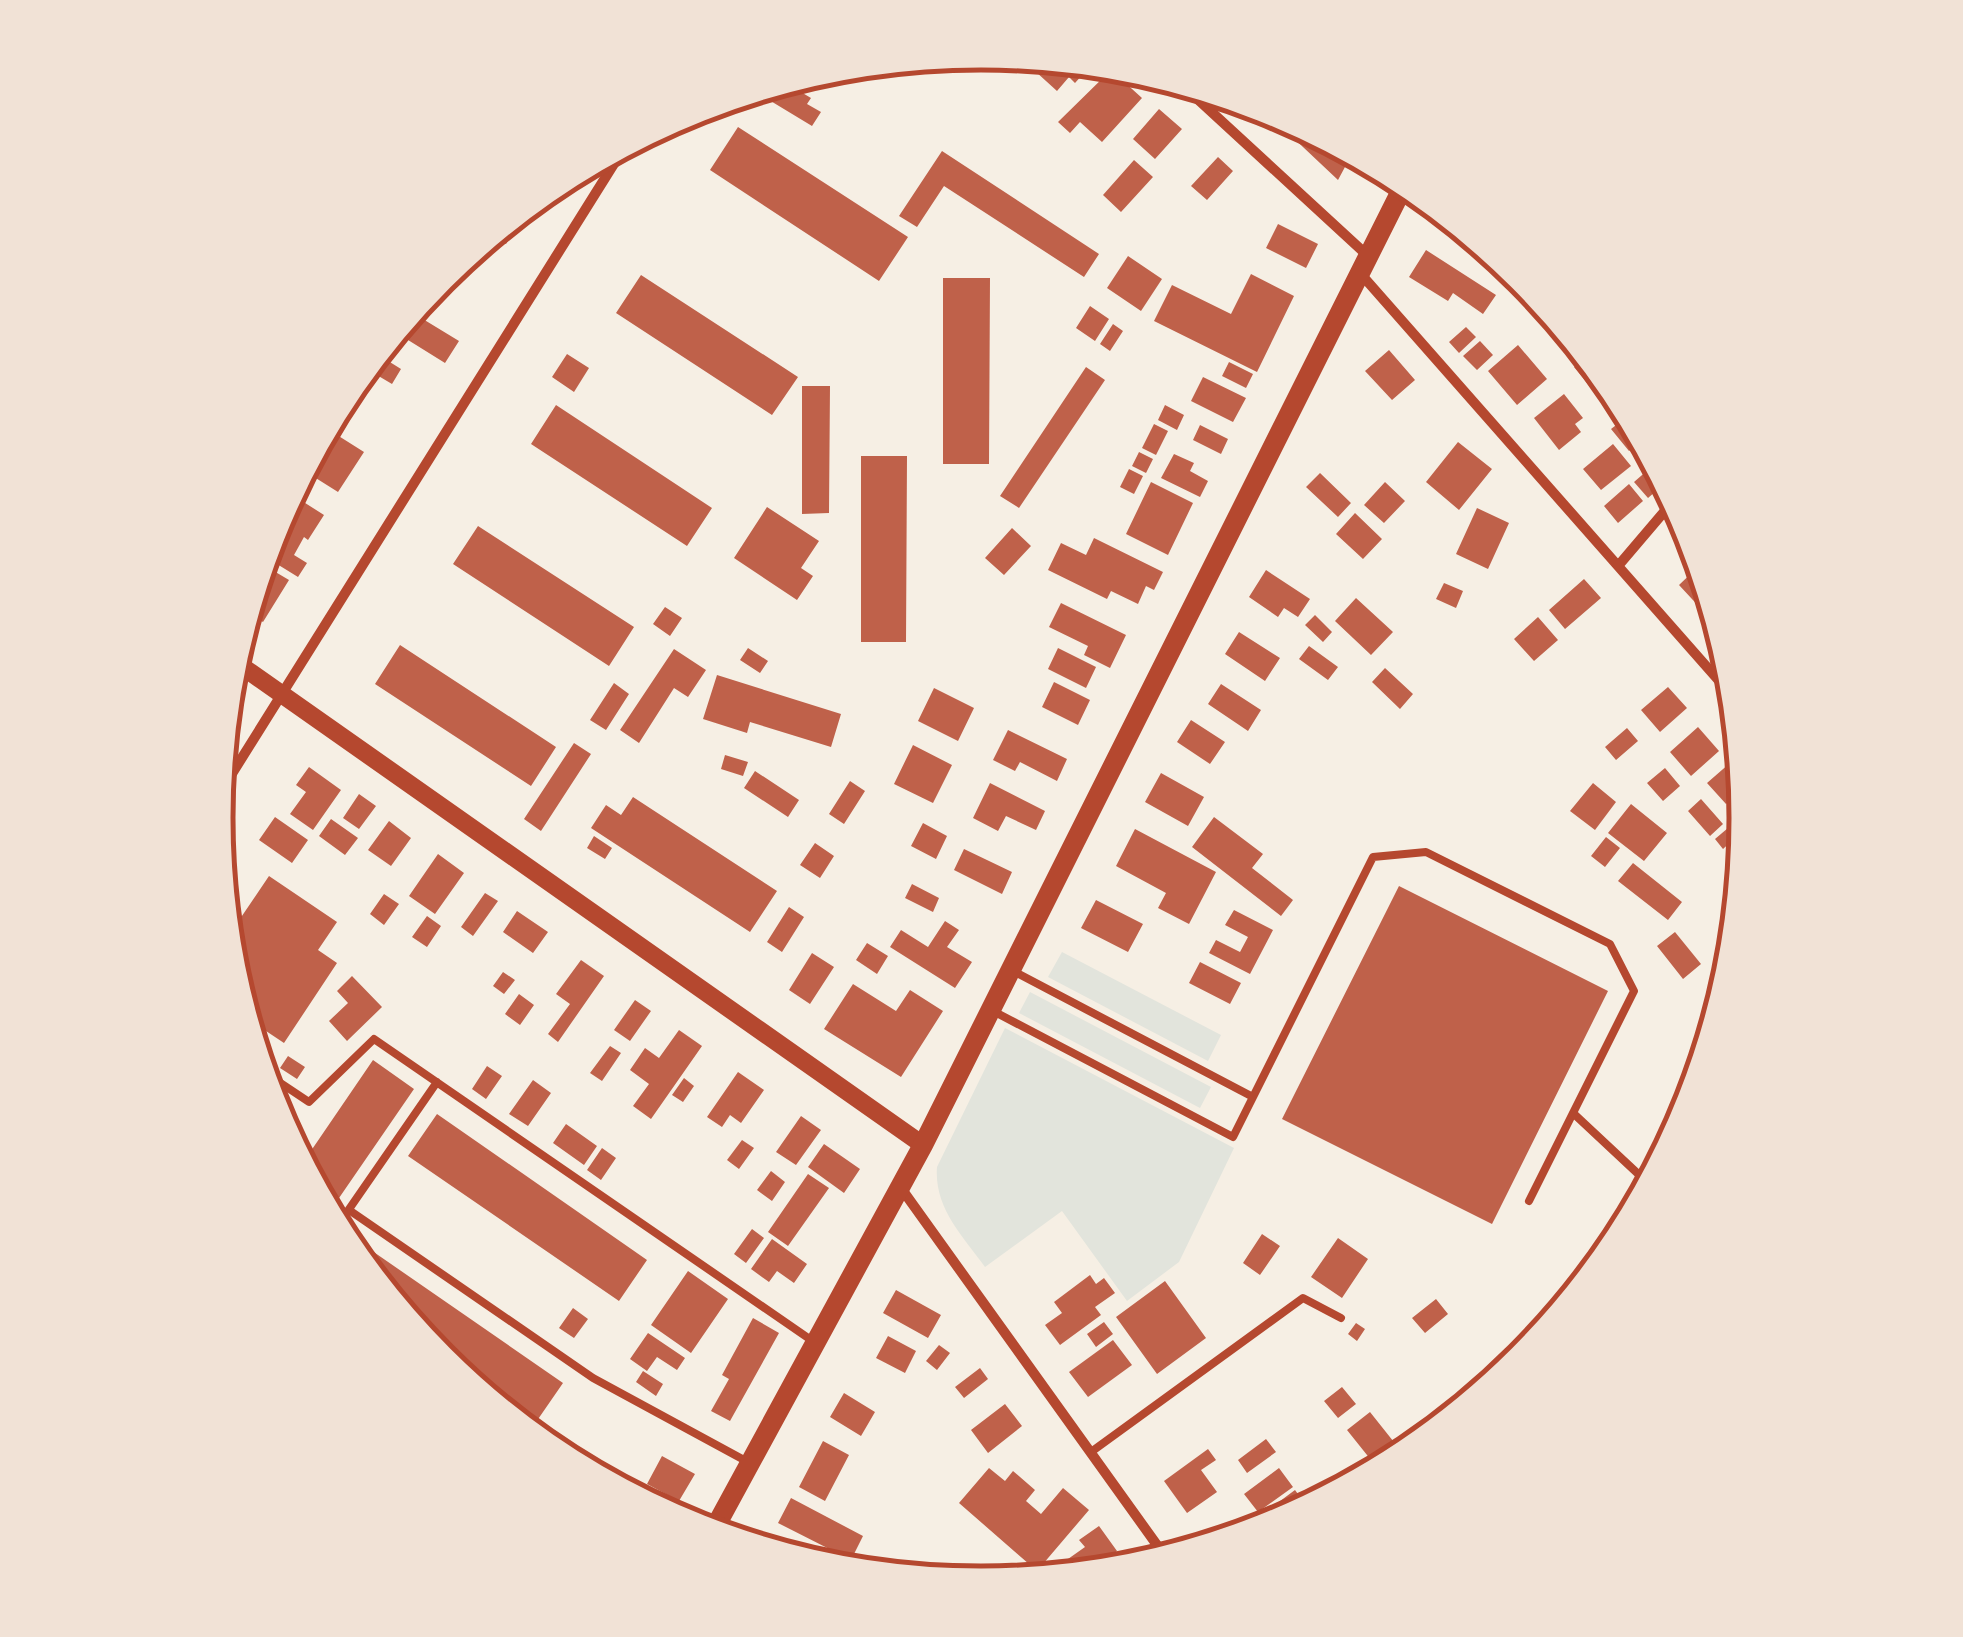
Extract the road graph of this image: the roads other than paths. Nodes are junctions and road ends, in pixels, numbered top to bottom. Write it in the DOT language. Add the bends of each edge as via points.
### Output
graph roads {
  1 [pos="1201,104"];
  2 [pos="613,167"];
  3 [pos="1398,197"];
  4 [pos="1364,265"];
  5 [pos="1664,512"];
  6 [pos="1618,566"];
  7 [pos="248,670"];
  8 [pos="1717,678"];
  9 [pos="284,694"];
  10 [pos="235,770"];
  11 [pos="1011,970"];
  12 [pos="990,1010"];
  13 [pos="437,1082"];
  14 [pos="282,1084"];
  15 [pos="1253,1097"];
  16 [pos="1573,1113"];
  17 [pos="923,1146"];
  18 [pos="1640,1175"];
  19 [pos="900,1187"];
  20 [pos="1529,1201"];
  21 [pos="349,1210"];
  22 [pos="346,1214"];
  23 [pos="1340,1318"];
  24 [pos="814,1342"];
  25 [pos="1091,1452"];
  26 [pos="749,1463"];
  27 [pos="719,1519"];
  28 [pos="1157,1545"];
  1 -- 4 [label="street"];
  2 -- 9 [label="street"];
  3 -- 4 [label="main road"];
  4 -- 6 [label="street"];
  4 -- 11 [label="main road"];
  5 -- 6 [label="street"];
  6 -- 8 [label="street"];
  7 -- 9 [label="street"];
  9 -- 10 [label="street"];
  9 -- 17 [label="street"];
  11 -- 12 [label="main road"];
  11 -- 15 [label="lane"];
  12 -- 15 [label="lane" via="1232,1137"];
  12 -- 17 [label="main road"];
  13 -- 14 [label="lane" via="374,1038 309,1102"];
  13 -- 21 [label="lane"];
  13 -- 24 [label="lane"];
  15 -- 16 [label="lane" via="1373,857 1426,852 1610,944 1634,991"];
  16 -- 18 [label="lane"];
  16 -- 20 [label="lane"];
  17 -- 19 [label="main road"];
  19 -- 24 [label="main road"];
  19 -- 25 [label="street"];
  21 -- 22 [label="lane"];
  21 -- 26 [label="lane" via="593,1378"];
  23 -- 25 [label="lane" via="1303,1298"];
  24 -- 26 [label="main road"];
  25 -- 28 [label="street"];
  26 -- 27 [label="main road"];
}
